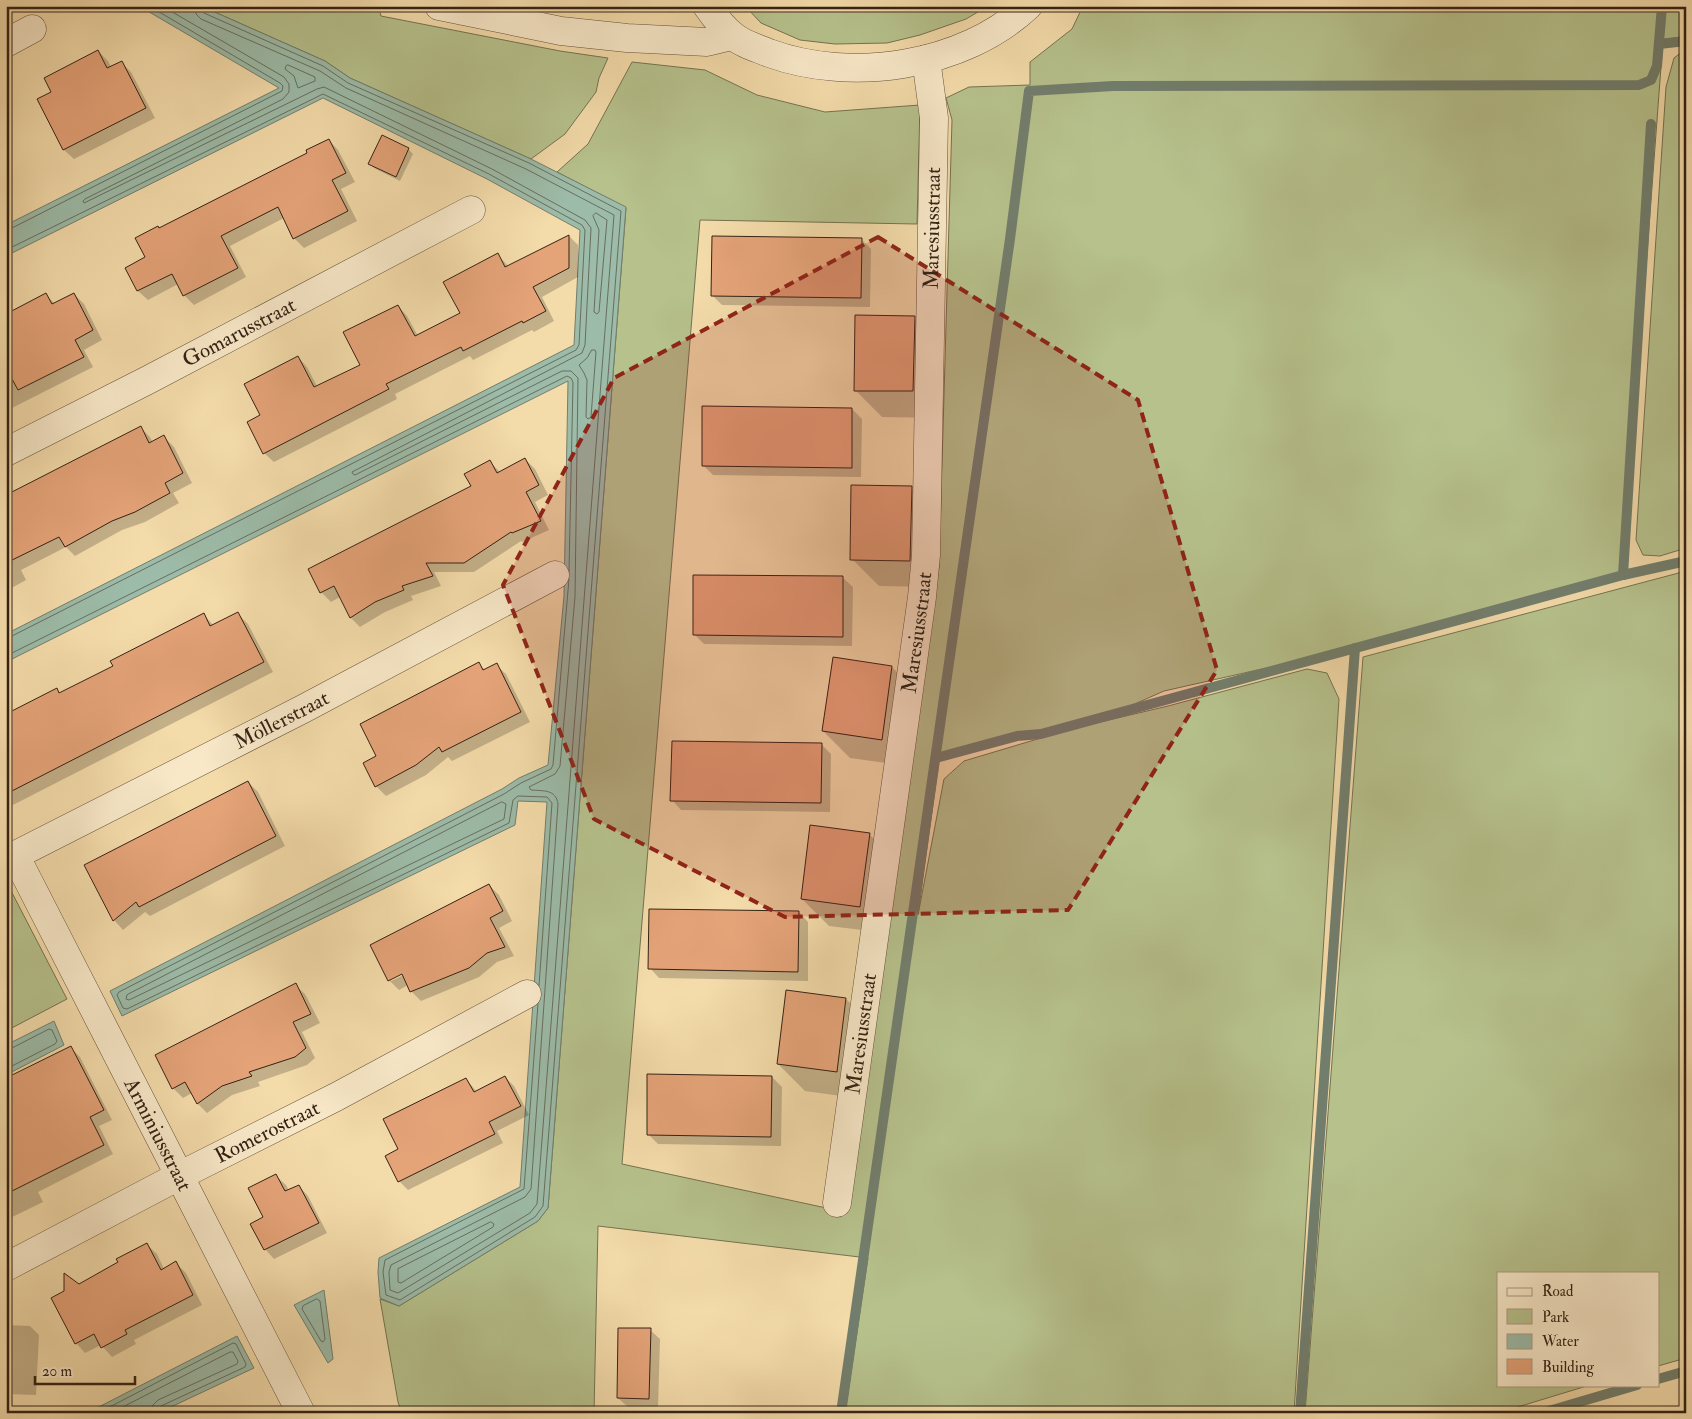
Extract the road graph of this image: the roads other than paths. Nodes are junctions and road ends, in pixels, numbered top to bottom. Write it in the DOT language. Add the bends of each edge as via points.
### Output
graph roads {
  1 [pos="439,6"];
  2 [pos="707,6"];
  3 [pos="1028,6"];
  4 [pos="32,29"];
  5 [pos="732,36"];
  6 [pos="6,43"];
  7 [pos="926,59"];
  8 [pos="471,210"];
  9 [pos="6,452"];
  10 [pos="555,575"];
  11 [pos="11,858"];
  12 [pos="527,994"];
  13 [pos="180,1176"];
  14 [pos="837,1203"];
  15 [pos="6,1267"];
  16 [pos="301,1413"];
  1 -- 5 [label="street" via="561,32 707,42"];
  2 -- 5 [label="street"];
  3 -- 7 [label="street" via="991,33"];
  4 -- 6 [label="street"];
  5 -- 7 [label="street" via="779,56 831,67 887,66"];
  7 -- 14 [label="street, Maresiusstraat" via="934,118 926,555"];
  8 -- 9 [label="street, Gomarusstraat"];
  10 -- 11 [label="street, Möllerstraat" via="303,709"];
  11 -- 13 [label="street, Arminiusstraat"];
  12 -- 13 [label="street, Romerostraat"];
  13 -- 15 [label="street, Romerostraat"];
  13 -- 16 [label="street, Arminiusstraat"];
}
